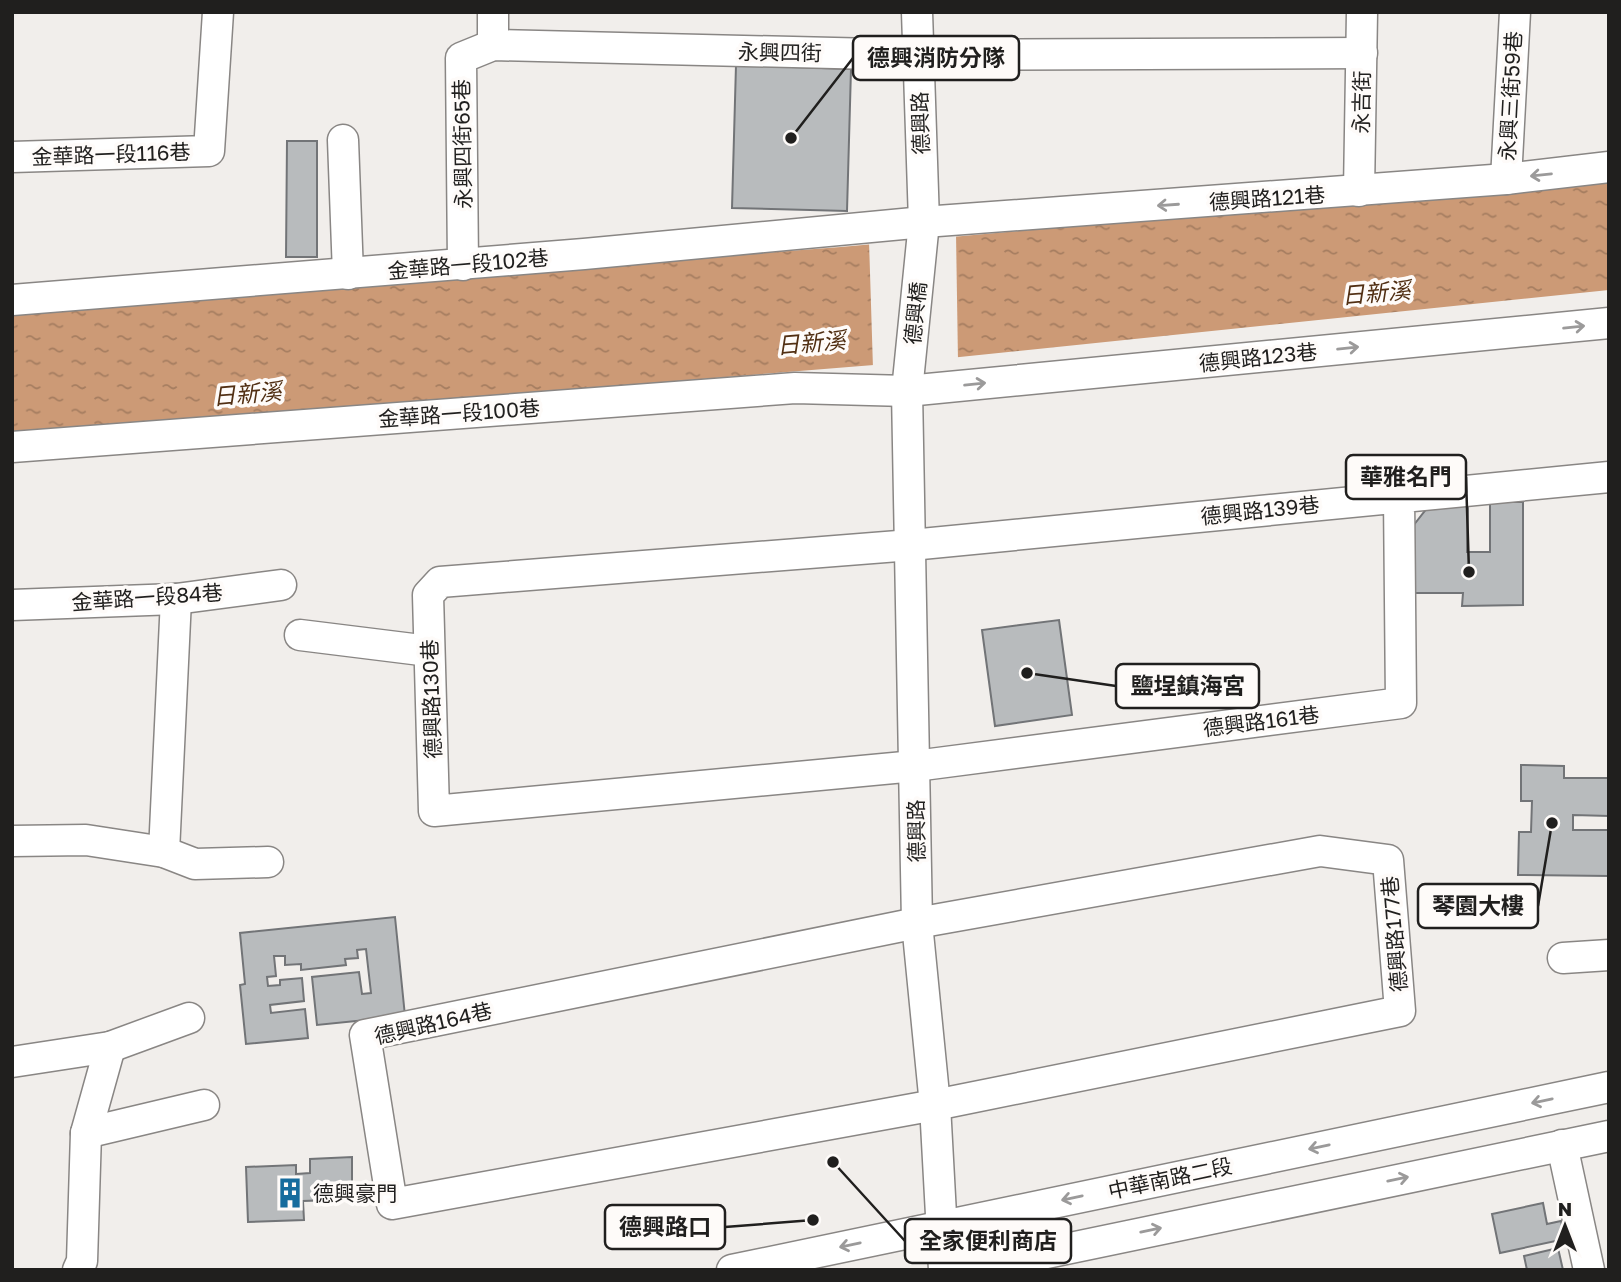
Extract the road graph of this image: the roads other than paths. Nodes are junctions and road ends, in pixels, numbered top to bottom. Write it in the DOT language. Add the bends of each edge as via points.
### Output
graph roads {
  1 [pos="493,12"];
  2 [pos="917,12"];
  3 [pos="1362,12"];
  4 [pos="1515,12"];
  5 [pos="217,19"];
  6 [pos="493,45"];
  7 [pos="1362,53"];
  8 [pos="917,55"];
  9 [pos="342,139"];
  10 [pos="12,157"];
  11 [pos="1609,167"];
  12 [pos="1506,179"];
  13 [pos="1359,191"];
  14 [pos="923,228"];
  15 [pos="463,265"];
  16 [pos="348,274"];
  17 [pos="12,300"];
  18 [pos="1609,323"];
  19 [pos="907,391"];
  20 [pos="12,447"];
  21 [pos="1609,477"];
  22 [pos="1399,496"];
  23 [pos="911,545"];
  24 [pos="281,585"];
  25 [pos="176,599"];
  26 [pos="12,605"];
  27 [pos="300,635"];
  28 [pos="429,651"];
  29 [pos="915,766"];
  30 [pos="12,841"];
  31 [pos="164,852"];
  32 [pos="268,862"];
  33 [pos="917,923"];
  34 [pos="1609,955"];
  35 [pos="1563,958"];
  36 [pos="188,1018"];
  37 [pos="110,1047"];
  38 [pos="12,1062"];
  39 [pos="1609,1087"];
  40 [pos="204,1105"];
  41 [pos="935,1105"];
  42 [pos="86,1133"];
  43 [pos="1609,1136"];
  44 [pos="1562,1145"];
  45 [pos="942,1226"];
  46 [pos="78,1270"];
  47 [pos="732,1270"];
  48 [pos="944,1270"];
  49 [pos="965,1270"];
  50 [pos="1588,1270"];
  1 -- 6 [label="street"];
  2 -- 8 [label="street, 德興路"];
  3 -- 7 [label="street, 永吉街"];
  4 -- 12 [label="street, 永興三街59巷"];
  5 -- 10 [label="street, 金華路一段116巷" via="209,151"];
  6 -- 8 [label="street, 永興四街"];
  6 -- 15 [label="street, 永興四街65巷" via="461,58"];
  7 -- 8 [label="street, 永興四街"];
  7 -- 13 [label="street, 永吉街"];
  8 -- 14 [label="street, 德興路"];
  9 -- 16 [label="street"];
  11 -- 12 [label="street, 德興路121巷, one-way"];
  12 -- 13 [label="street, 德興路121巷"];
  13 -- 14 [label="street, 德興路121巷, one-way"];
  14 -- 15 [label="street, 金華路一段102巷"];
  14 -- 19 [label="street, 德興橋"];
  15 -- 16 [label="street, 金華路一段102巷"];
  16 -- 17 [label="street, 金華路一段102巷"];
  19 -- 18 [label="street, 德興路123巷, one-way"];
  19 -- 20 [label="street, 金華路一段100巷" via="795,388"];
  19 -- 23 [label="street, 德興路"];
  21 -- 22 [label="street, 德興路139巷"];
  22 -- 23 [label="street, 德興路139巷"];
  22 -- 29 [label="street, 德興路161巷" via="1401,703"];
  23 -- 28 [label="street, 德興路130巷" via="440,582 428,595"];
  23 -- 29 [label="street, 德興路"];
  24 -- 25 [label="street, 金華路一段84巷"];
  25 -- 26 [label="street, 金華路一段84巷"];
  25 -- 31 [label="street"];
  27 -- 28 [label="street"];
  28 -- 29 [label="street, 德興路130巷" via="434,811"];
  29 -- 33 [label="street, 德興路"];
  30 -- 31 [label="street" via="86,840"];
  31 -- 32 [label="street" via="195,863"];
  33 -- 41 [label="street, 德興路"];
  33 -- 41 [label="street, 德興路177巷" via="1320,851 1388,860 1400,1011"];
  33 -- 41 [label="street, 德興路164巷" via="365,1035 392,1204"];
  34 -- 35 [label="street"];
  36 -- 37 [label="street"];
  37 -- 38 [label="street"];
  37 -- 42 [label="street"];
  39 -- 45 [label="street, 中華南路二段, one-way"];
  40 -- 42 [label="street"];
  41 -- 45 [label="street, 德興路"];
  42 -- 46 [label="street"];
  43 -- 44 [label="street"];
  49 -- 44 [label="street, one-way"];
  44 -- 50 [label="street"];
  45 -- 47 [label="street, 中華南路二段, one-way"];
  45 -- 48 [label="street, 德興路"];
}
